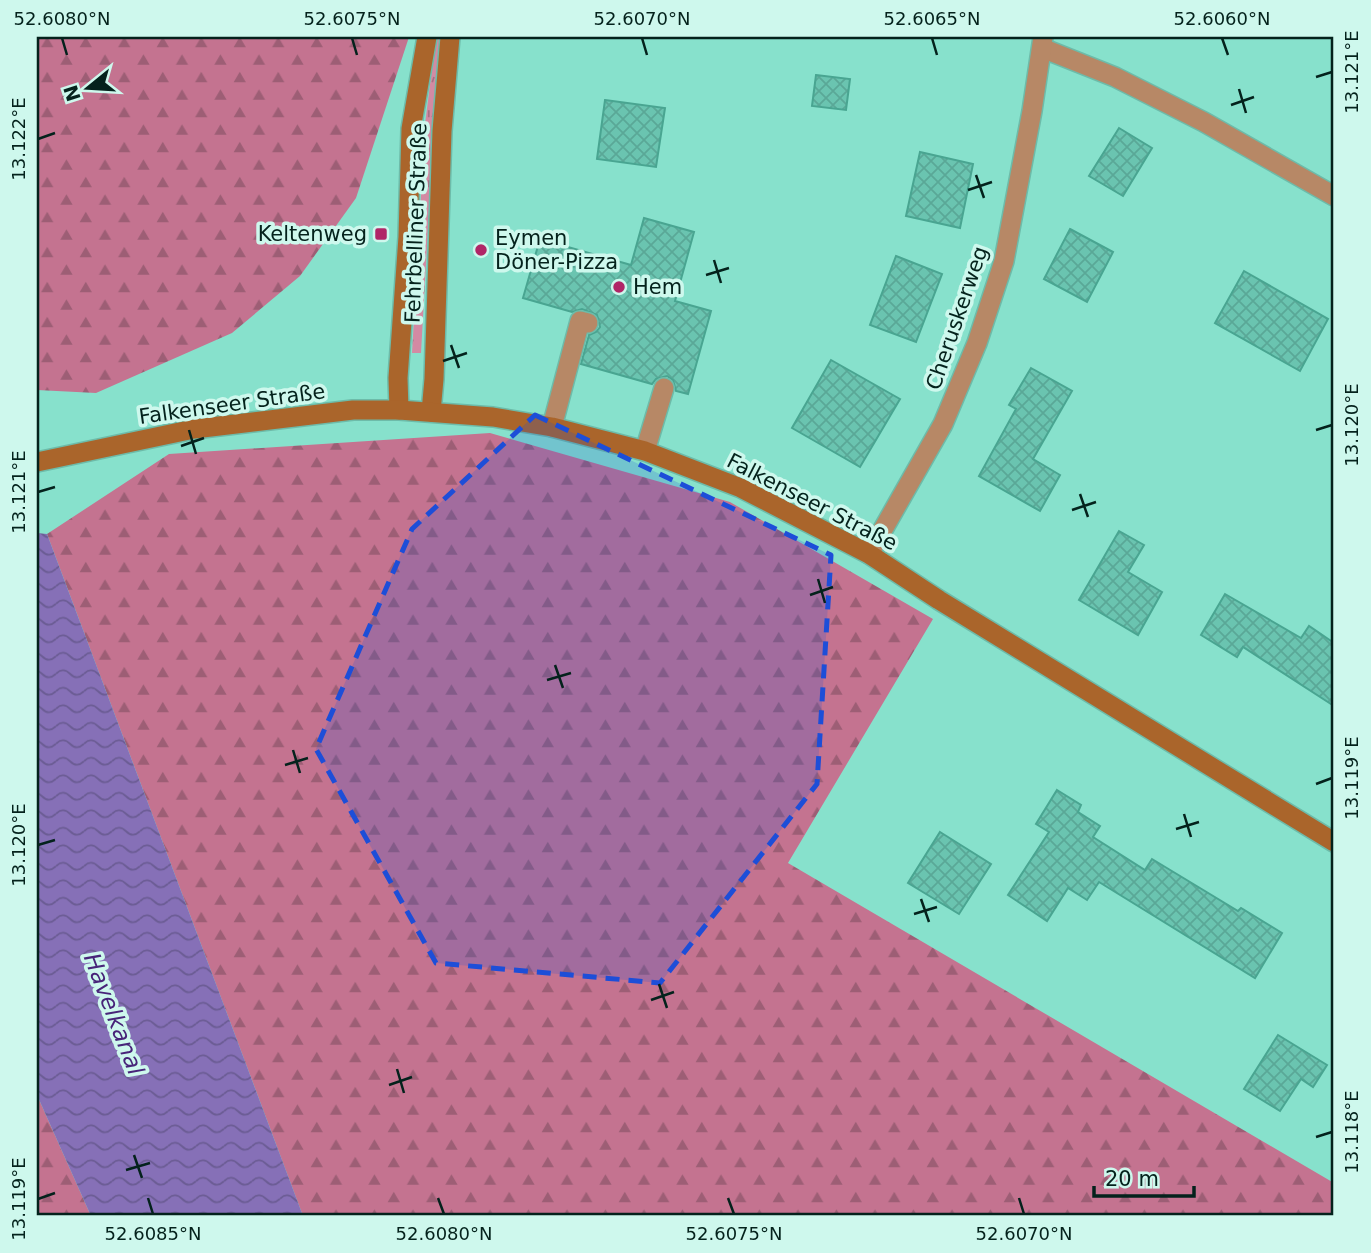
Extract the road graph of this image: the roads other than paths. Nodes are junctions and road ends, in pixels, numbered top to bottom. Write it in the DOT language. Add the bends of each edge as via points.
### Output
graph roads {
  1 [pos="427,37"];
  2 [pos="450,37"];
  3 [pos="1043,42"];
  4 [pos="1334,196"];
  5 [pos="588,323"];
  6 [pos="664,388"];
  7 [pos="399,410"];
  8 [pos="431,412"];
  9 [pos="552,427"];
  10 [pos="645,451"];
  11 [pos="37,462"];
  12 [pos="869,554"];
  13 [pos="1334,842"];
  1 -- 7 [label="main road, Fehrbelliner Straße" via="411,129"];
  2 -- 8 [label="main road, Fehrbelliner Straße"];
  3 -- 4 [label="street" via="1204,122"];
  3 -- 12 [label="street, Cheruskerweg" via="1004,261 981,331 943,424"];
  5 -- 9 [label="street" via="580,321"];
  6 -- 10 [label="street"];
  7 -- 8 [label="main road, Falkenseer Straße"];
  7 -- 11 [label="main road, Falkenseer Straße" via="353,410 194,429"];
  8 -- 9 [label="main road, Falkenseer Straße"];
  9 -- 10 [label="main road, Falkenseer Straße"];
  10 -- 12 [label="main road, Falkenseer Straße" via="741,488"];
  12 -- 13 [label="main road, Falkenseer Straße"];
}
